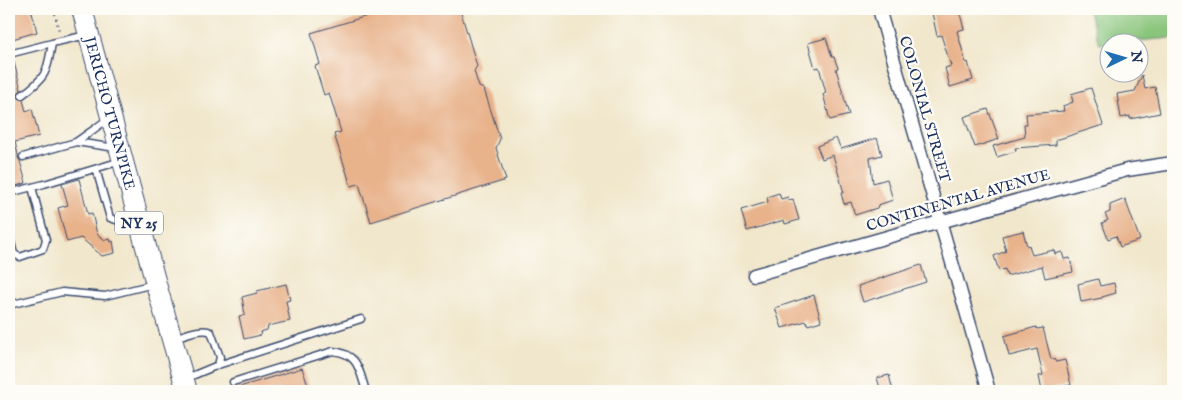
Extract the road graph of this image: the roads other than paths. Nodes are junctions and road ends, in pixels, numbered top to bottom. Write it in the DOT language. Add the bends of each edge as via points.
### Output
graph roads {
  1 [pos="82,9"];
  2 [pos="879,9"];
  3 [pos="88,34"];
  4 [pos="52,43"];
  5 [pos="9,54"];
  6 [pos="22,94"];
  7 [pos="110,117"];
  8 [pos="76,142"];
  9 [pos="121,155"];
  10 [pos="23,157"];
  11 [pos="1173,163"];
  12 [pos="96,169"];
  13 [pos="32,187"];
  14 [pos="9,193"];
  15 [pos="137,213"];
  16 [pos="940,222"];
  17 [pos="9,234"];
  18 [pos="754,275"];
  19 [pos="156,284"];
  20 [pos="9,305"];
  21 [pos="361,319"];
  22 [pos="172,338"];
  23 [pos="218,365"];
  24 [pos="232,382"];
  25 [pos="185,385"];
  26 [pos="366,391"];
  27 [pos="989,391"];
  1 -- 3 [label="main road, JERICHO TURNPIKE / NY 25"];
  2 -- 16 [label="street, COLONIAL STREET"];
  3 -- 4 [label="lane"];
  3 -- 7 [label="main road, JERICHO TURNPIKE / NY 25"];
  4 -- 5 [label="lane"];
  4 -- 6 [label="lane" via="42,78"];
  7 -- 8 [label="lane"];
  7 -- 9 [label="main road, JERICHO TURNPIKE / NY 25"];
  8 -- 9 [label="lane"];
  8 -- 10 [label="lane"];
  9 -- 12 [label="lane"];
  9 -- 15 [label="main road, JERICHO TURNPIKE / NY 25"];
  11 -- 16 [label="street, CONTINENTAL AVENUE" via="1127,170"];
  12 -- 13 [label="lane"];
  12 -- 15 [label="lane" via="110,218 116,220"];
  13 -- 14 [label="lane"];
  13 -- 17 [label="lane" via="46,240 43,249 20,256 14,254"];
  15 -- 19 [label="main road, JERICHO TURNPIKE / NY 25"];
  16 -- 18 [label="street, CONTINENTAL AVENUE"];
  16 -- 27 [label="street, COLONIAL STREET"];
  19 -- 20 [label="lane" via="105,296 62,292"];
  19 -- 22 [label="main road, JERICHO TURNPIKE / NY 25"];
  21 -- 23 [label="lane"];
  22 -- 23 [label="lane" via="202,330 211,332 220,357"];
  22 -- 25 [label="main road, JERICHO TURNPIKE / NY 25"];
  23 -- 25 [label="lane"];
  24 -- 26 [label="lane" via="333,351 350,355 357,362"];
}
